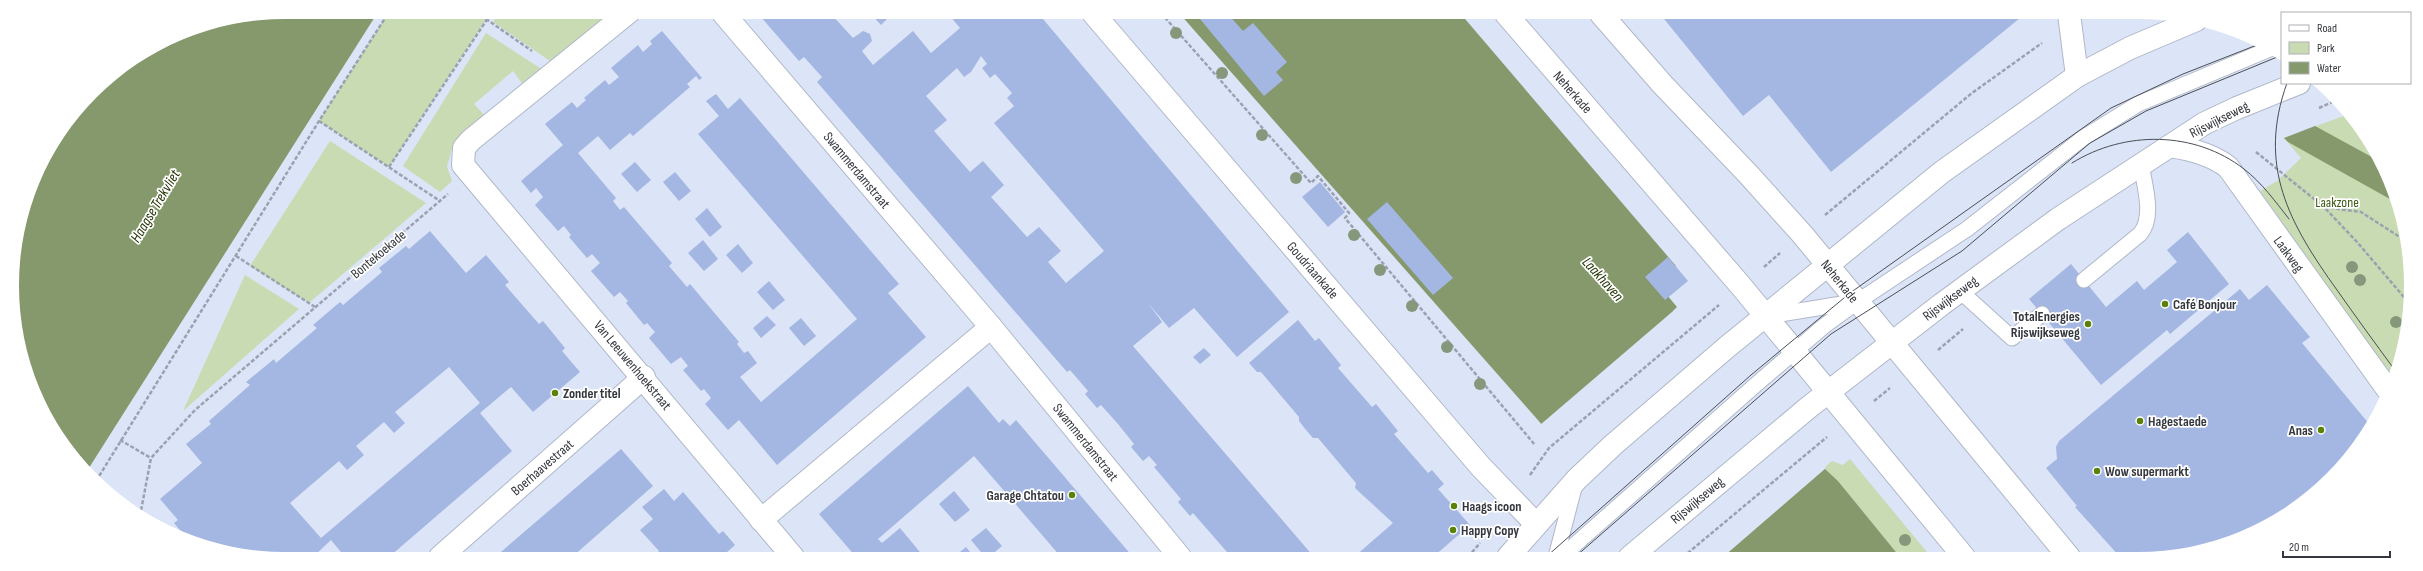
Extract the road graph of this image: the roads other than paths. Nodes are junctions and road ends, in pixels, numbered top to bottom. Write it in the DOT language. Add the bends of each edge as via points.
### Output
graph roads {
  1 [pos="620,19"];
  2 [pos="728,19"];
  3 [pos="1098,19"];
  4 [pos="1510,19"];
  5 [pos="1605,19"];
  6 [pos="2070,19"];
  7 [pos="2187,24"];
  8 [pos="2264,51"];
  9 [pos="2077,76"];
  10 [pos="2297,84"];
  11 [pos="2170,146"];
  12 [pos="2141,164"];
  13 [pos="1828,266"];
  14 [pos="2084,280"];
  15 [pos="1960,291"];
  16 [pos="1857,302"];
  17 [pos="2042,314"];
  18 [pos="1767,316"];
  19 [pos="991,327"];
  20 [pos="1891,343"];
  21 [pos="1796,350"];
  22 [pos="644,377"];
  23 [pos="2385,385"];
  24 [pos="1829,391"];
  25 [pos="1577,479"];
  26 [pos="761,520"];
  27 [pos="1536,524"];
  28 [pos="446,552"];
  29 [pos="789,552"];
  30 [pos="1176,552"];
  31 [pos="1512,552"];
  32 [pos="1557,552"];
  33 [pos="1566,552"];
  34 [pos="1635,552"];
  35 [pos="1960,552"];
  36 [pos="2065,552"];
  1 -- 22 [label="main road, Van Leeuwenhoekstraat" via="464,148 463,165"];
  2 -- 19 [label="main road, Swammerdamstraat"];
  3 -- 27 [label="main road, Goudriaankade" via="1481,467"];
  4 -- 18 [label="main road, Neherkade"];
  5 -- 13 [label="main road, Neherkade" via="1663,85 1753,179"];
  6 -- 9 [label="main road"];
  7 -- 9 [label="main road" via="2130,48"];
  8 -- 16 [label="lane" via="2138,104 2114,117 2030,177 1967,229"];
  9 -- 13 [label="main road" via="1947,169"];
  10 -- 11 [label="main road, Rijswijkseweg" via="2221,115"];
  11 -- 12 [label="main road, Rijswijkseweg"];
  11 -- 23 [label="main road, Laakweg" via="2189,149 2228,167"];
  12 -- 14 [label="lane" via="2148,214 2145,226 2140,234"];
  12 -- 15 [label="main road, Rijswijkseweg" via="2058,218"];
  13 -- 16 [label="main road, Neherkade"];
  13 -- 18 [label="main road"];
  15 -- 17 [label="lane" via="2012,338"];
  15 -- 20 [label="main road, Rijswijkseweg"];
  16 -- 18 [label="lane"];
  16 -- 20 [label="main road, Neherkade"];
  16 -- 21 [label="lane"];
  18 -- 21 [label="main road, Neherkade"];
  18 -- 25 [label="main road" via="1727,347"];
  19 -- 26 [label="main road"];
  19 -- 30 [label="main road, Swammerdamstraat"];
  20 -- 24 [label="main road, Rijswijkseweg"];
  20 -- 36 [label="main road, Neherkade"];
  21 -- 24 [label="main road, Neherkade"];
  21 -- 33 [label="lane"];
  22 -- 26 [label="main road, Van Leeuwenhoekstraat"];
  22 -- 28 [label="main road, Boerhaavestraat"];
  24 -- 34 [label="main road, Rijswijkseweg"];
  24 -- 35 [label="main road, Neherkade"];
  25 -- 27 [label="main road"];
  25 -- 32 [label="lane"];
  26 -- 29 [label="main road, Van Leeuwenhoekstraat"];
  27 -- 31 [label="main road"];
}
